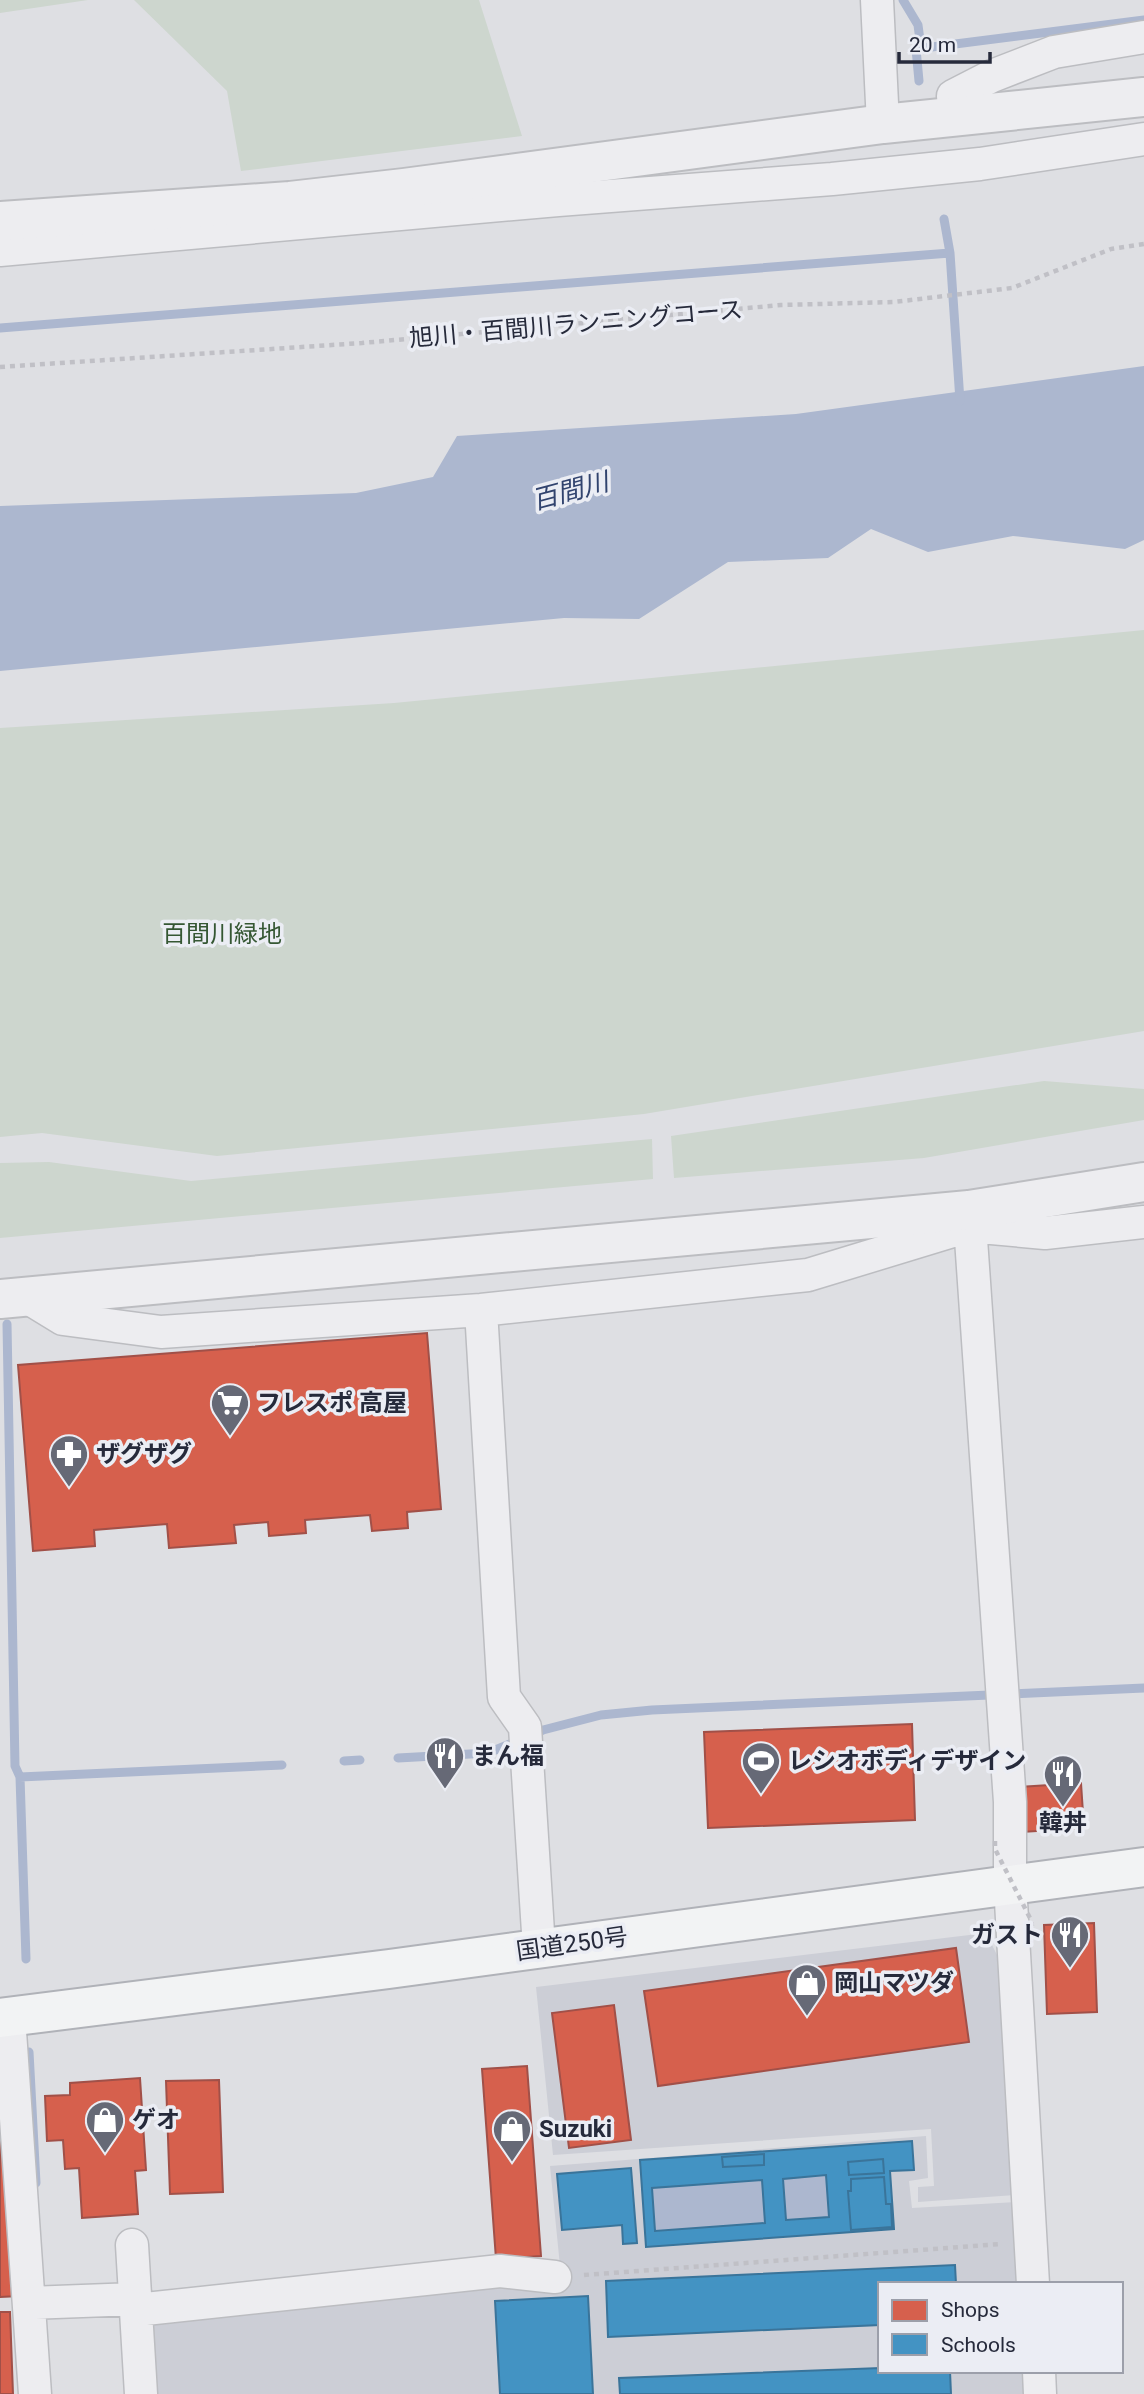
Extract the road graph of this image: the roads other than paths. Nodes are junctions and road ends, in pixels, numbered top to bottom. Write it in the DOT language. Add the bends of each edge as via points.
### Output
graph roads {
  1 [pos="877,0"];
  2 [pos="1144,37"];
  3 [pos="1144,97"];
  4 [pos="955,117"];
  5 [pos="883,124"];
  6 [pos="1144,139"];
  7 [pos="0,221"];
  8 [pos="0,250"];
  9 [pos="1144,1182"];
  10 [pos="969,1218"];
  11 [pos="1144,1222"];
  12 [pos="13,1298"];
  13 [pos="481,1310"];
  14 [pos="1144,1867"];
  15 [pos="1010,1884"];
  16 [pos="539,1948"];
  17 [pos="5,2018"];
  18 [pos="132,2245"];
  19 [pos="555,2277"];
  20 [pos="1033,2282"];
  21 [pos="38,2303"];
  22 [pos="136,2304"];
  23 [pos="1039,2373"];
  24 [pos="35,2394"];
  25 [pos="141,2394"];
  26 [pos="1040,2394"];
  1 -- 5 [label="street"];
  2 -- 4 [label="street" via="1054,52 992,76 953,96"];
  3 -- 4 [label="street"];
  4 -- 5 [label="street"];
  5 -- 7 [label="street" via="290,201"];
  6 -- 8 [label="street" via="859,177"];
  9 -- 10 [label="street"];
  10 -- 11 [label="street" via="1045,1233"];
  10 -- 12 [label="street"];
  10 -- 13 [label="street" via="808,1275"];
  10 -- 15 [label="street" via="1010,1802"];
  12 -- 13 [label="street" via="63,1319 161,1332"];
  13 -- 16 [label="street" via="503,1697 525,1727"];
  14 -- 15 [label="highway, 国道250号"];
  15 -- 16 [label="highway, 国道250号"];
  15 -- 20 [label="street"];
  16 -- 17 [label="highway, 国道250号"];
  17 -- 21 [label="street"];
  18 -- 22 [label="street"];
  19 -- 22 [label="street" via="500,2271"];
  21 -- 22 [label="street"];
  21 -- 24 [label="street"];
  22 -- 25 [label="street"];
  23 -- 26 [label="street"];
}
